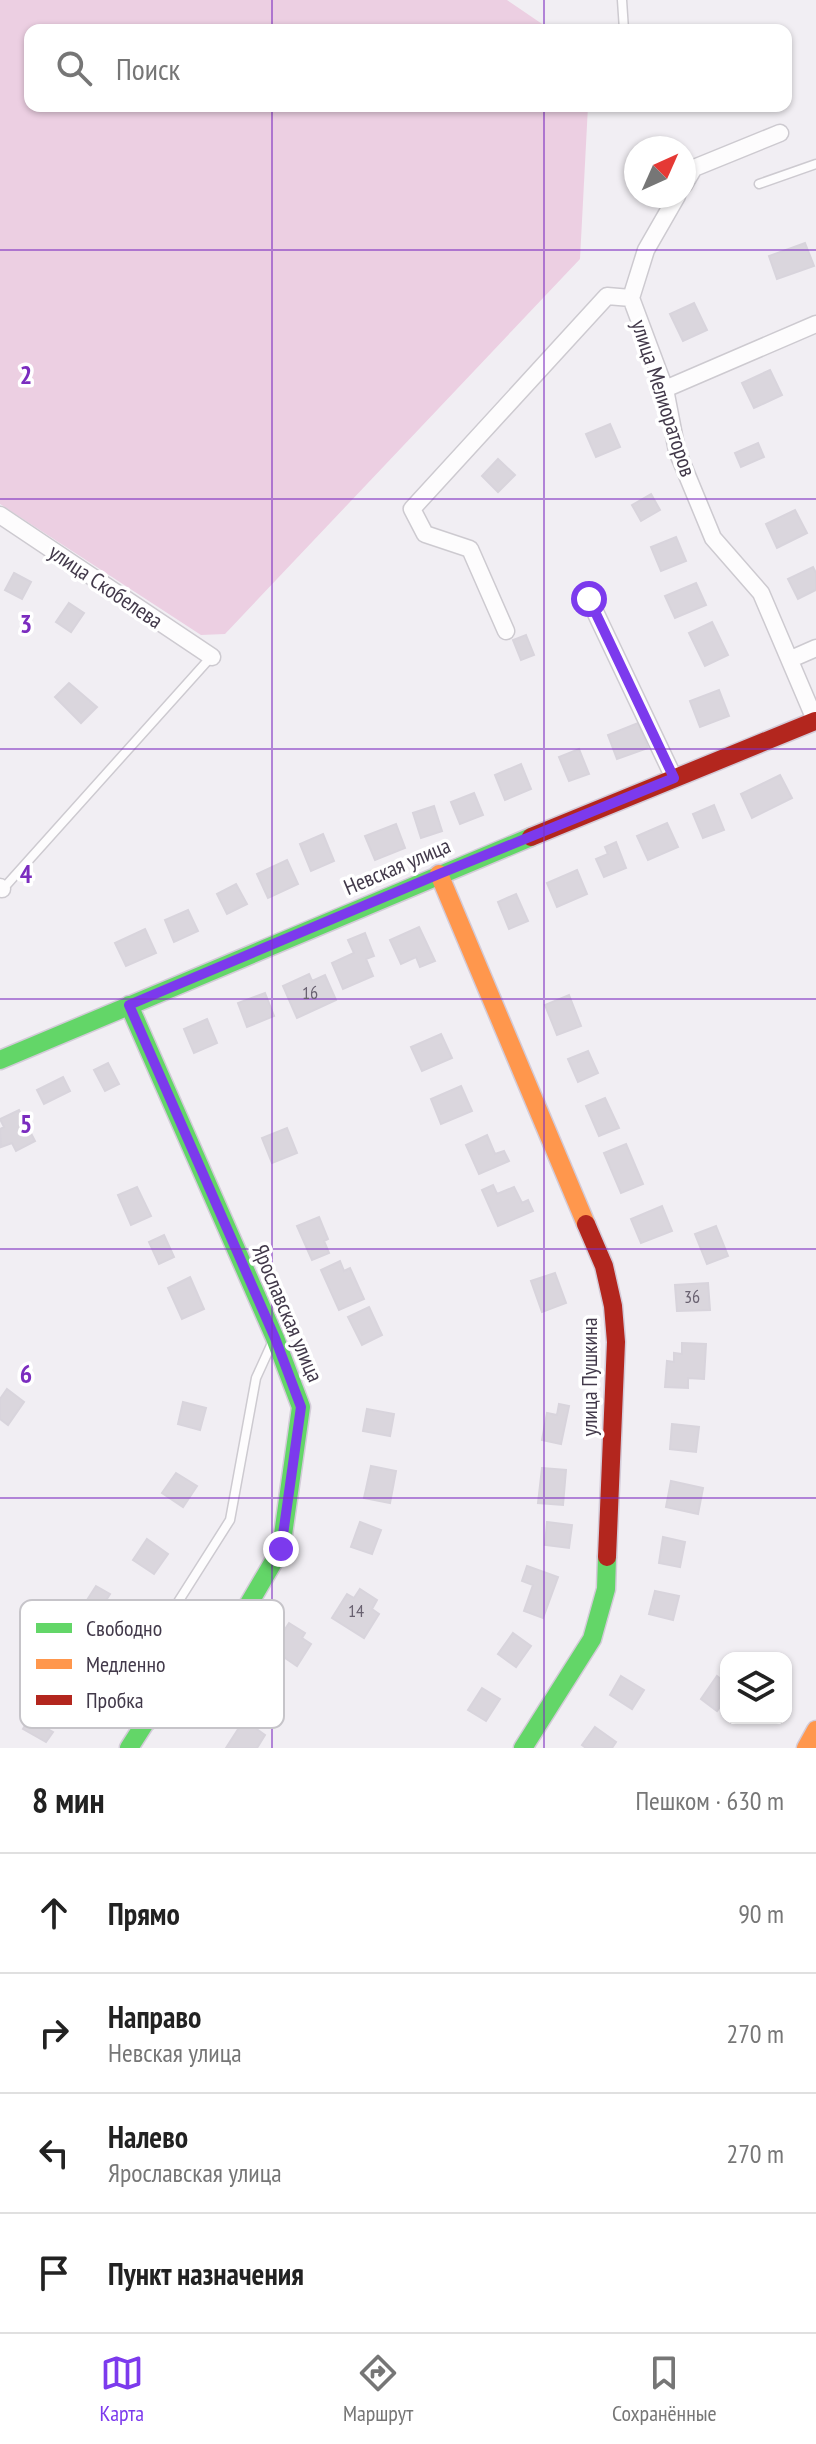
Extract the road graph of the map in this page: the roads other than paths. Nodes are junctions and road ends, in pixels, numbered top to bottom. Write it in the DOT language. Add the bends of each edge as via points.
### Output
graph roads {
  1 [pos="622,0"];
  2 [pos="624,24"];
  3 [pos="780,133"];
  4 [pos="816,164"];
  5 [pos="696,167"];
  6 [pos="759,184"];
  7 [pos="670,208"];
  8 [pos="631,298"];
  9 [pos="816,324"];
  10 [pos="665,389"];
  11 [pos="0,515"];
  12 [pos="589,599"];
  13 [pos="506,631"];
  14 [pos="816,648"];
  15 [pos="212,657"];
  16 [pos="791,659"];
  17 [pos="816,721"];
  18 [pos="674,778"];
  19 [pos="439,874"];
  20 [pos="1,889"];
  21 [pos="129,1005"];
  22 [pos="0,1060"];
  23 [pos="275,1338"];
  24 [pos="179,1600"];
  25 [pos="251,1600"];
  26 [pos="142,1728"];
  27 [pos="816,1730"];
  28 [pos="129,1748"];
  29 [pos="523,1748"];
  30 [pos="806,1748"];
  1 -- 2 [label="lane"];
  3 -- 5 [label="street"];
  4 -- 6 [label="lane"];
  7 -- 8 [label="street, улица Мелиораторов" via="646,250"];
  8 -- 10 [label="street, улица Мелиораторов"];
  8 -- 13 [label="street" via="607,296 412,509 425,534 470,549"];
  9 -- 10 [label="street"];
  10 -- 16 [label="street, улица Мелиораторов" via="677,451 713,538 761,593"];
  11 -- 15 [label="street, улица Скобелева"];
  12 -- 18 [label="street"];
  14 -- 16 [label="street"];
  15 -- 20 [label="lane"];
  16 -- 17 [label="street, улица Мелиораторов"];
  17 -- 18 [label="street, Невская улица"];
  18 -- 19 [label="street, Невская улица"];
  19 -- 21 [label="street, Невская улица"];
  19 -- 29 [label="street, улица Пушкина" via="604,1266 613,1306 606,1589 592,1639"];
  21 -- 22 [label="street, Невская улица"];
  21 -- 23 [label="street, Ярославская улица"];
  23 -- 24 [label="lane" via="256,1378 230,1520"];
  23 -- 25 [label="street, Ярославская улица" via="301,1407 281,1549"];
  26 -- 28 [label="street, Ярославская улица"];
  27 -- 30 [label="street"];
}
